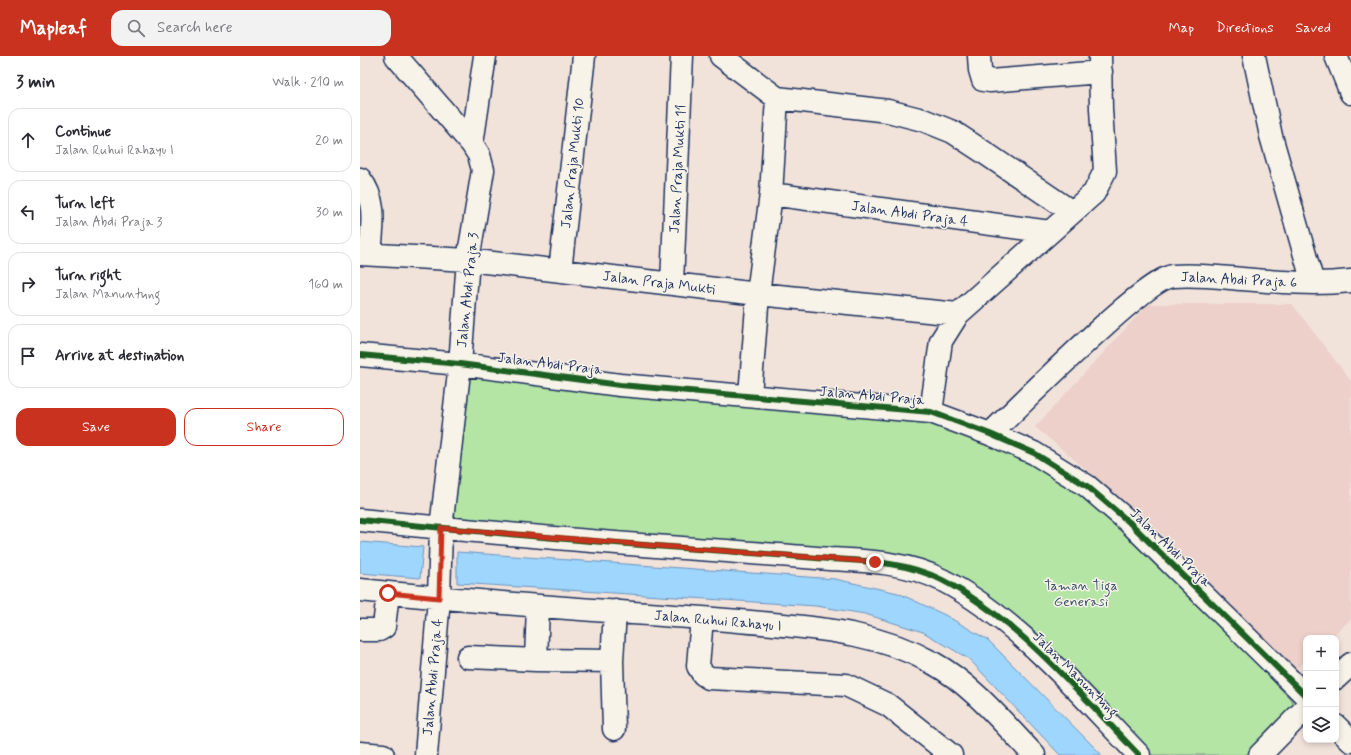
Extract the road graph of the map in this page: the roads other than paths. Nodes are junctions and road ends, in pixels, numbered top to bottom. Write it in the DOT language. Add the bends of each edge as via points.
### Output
graph roads {
  1 [pos="396,56"];
  2 [pos="485,56"];
  3 [pos="584,56"];
  4 [pos="682,56"];
  5 [pos="721,56"];
  6 [pos="979,56"];
  7 [pos="1254,56"];
  8 [pos="1336,56"];
  9 [pos="1100,64"];
  10 [pos="1351,93"];
  11 [pos="777,98"];
  12 [pos="472,144"];
  13 [pos="360,179"];
  14 [pos="771,194"];
  15 [pos="1072,212"];
  16 [pos="1050,232"];
  17 [pos="365,254"];
  18 [pos="468,260"];
  19 [pos="560,271"];
  20 [pos="1350,281"];
  21 [pos="672,282"];
  22 [pos="1317,283"];
  23 [pos="758,294"];
  24 [pos="958,314"];
  25 [pos="360,355"];
  26 [pos="460,364"];
  27 [pos="750,395"];
  28 [pos="931,412"];
  29 [pos="990,434"];
  30 [pos="360,520"];
  31 [pos="441,538"];
  32 [pos="360,590"];
  33 [pos="439,592"];
  34 [pos="388,593"];
  35 [pos="538,606"];
  36 [pos="615,611"];
  37 [pos="702,618"];
  38 [pos="360,630"];
  39 [pos="468,656"];
  40 [pos="536,660"];
  41 [pos="612,661"];
  42 [pos="1351,664"];
  43 [pos="1339,675"];
  44 [pos="1303,693"];
  45 [pos="1303,711"];
  46 [pos="614,729"];
  47 [pos="1339,729"];
  48 [pos="1351,742"];
  49 [pos="360,753"];
  50 [pos="383,755"];
  51 [pos="426,755"];
  52 [pos="951,755"];
  53 [pos="1034,755"];
  54 [pos="1139,755"];
  55 [pos="1260,755"];
  1 -- 12 [label="street, Jalan Abdi Praja 3"];
  2 -- 12 [label="street"];
  3 -- 19 [label="street, Jalan Praja Mukti 10"];
  4 -- 21 [label="street, Jalan Praja Mukti 11"];
  5 -- 11 [label="street"];
  6 -- 9 [label="street" via="983,80 990,81"];
  7 -- 22 [label="street, Jalan Abdi Praja 6" via="1271,136"];
  8 -- 10 [label="street"];
  9 -- 15 [label="street" via="1100,109 1105,171 1094,193"];
  11 -- 14 [label="street"];
  11 -- 15 [label="street" via="888,111 923,120 952,132"];
  12 -- 18 [label="street, Jalan Abdi Praja 3" via="479,155 483,170"];
  13 -- 17 [label="street" via="370,194 372,208"];
  14 -- 16 [label="street, Jalan Abdi Praja 4"];
  14 -- 23 [label="street"];
  15 -- 16 [label="street"];
  16 -- 24 [label="street"];
  17 -- 18 [label="street, Jalan Praja Mukti"];
  18 -- 19 [label="street, Jalan Praja Mukti"];
  18 -- 26 [label="street, Jalan Abdi Praja 3"];
  19 -- 21 [label="street, Jalan Praja Mukti"];
  20 -- 22 [label="street"];
  21 -- 23 [label="street, Jalan Praja Mukti"];
  22 -- 29 [label="street, Jalan Abdi Praja 6" via="1205,275 1170,276 1149,288 1117,314"];
  23 -- 24 [label="street, Jalan Praja Mukti"];
  23 -- 27 [label="street"];
  24 -- 28 [label="street" via="941,341"];
  25 -- 26 [label="street, Jalan Abdi Praja"];
  26 -- 27 [label="street, Jalan Abdi Praja" via="620,384"];
  26 -- 31 [label="street, Jalan Abdi Praja 3"];
  27 -- 28 [label="street, Jalan Abdi Praja"];
  28 -- 29 [label="street, Jalan Abdi Praja"];
  29 -- 44 [label="street, Jalan Abdi Praja" via="1034,453 1087,486 1129,522"];
  30 -- 31 [label="street, Jalan Manuntung"];
  31 -- 33 [label="street, Jalan Abdi Praja 3"];
  31 -- 54 [label="street, Jalan Manuntung" via="659,546 875,562 918,570 977,600 1004,622 1035,649"];
  32 -- 34 [label="street, Jalan Ruhui Rahayu I"];
  33 -- 34 [label="street, Jalan Ruhui Rahayu I"];
  33 -- 35 [label="street, Jalan Ruhui Rahayu I"];
  33 -- 51 [label="street, Jalan Abdi Praja 4"];
  34 -- 38 [label="street" via="384,627 378,630"];
  35 -- 36 [label="street, Jalan Ruhui Rahayu I"];
  35 -- 40 [label="street"];
  36 -- 37 [label="street, Jalan Ruhui Rahayu I"];
  36 -- 41 [label="street"];
  37 -- 52 [label="street" via="698,666 709,678 846,685 888,705"];
  37 -- 53 [label="street, Jalan Ruhui Rahayu I" via="854,634 883,641 913,653 934,663 963,683"];
  39 -- 40 [label="street"];
  40 -- 41 [label="street"];
  41 -- 46 [label="street"];
  42 -- 43 [label="street"];
  45 -- 55 [label="street"];
  47 -- 48 [label="street"];
  49 -- 50 [label="street"];
}
